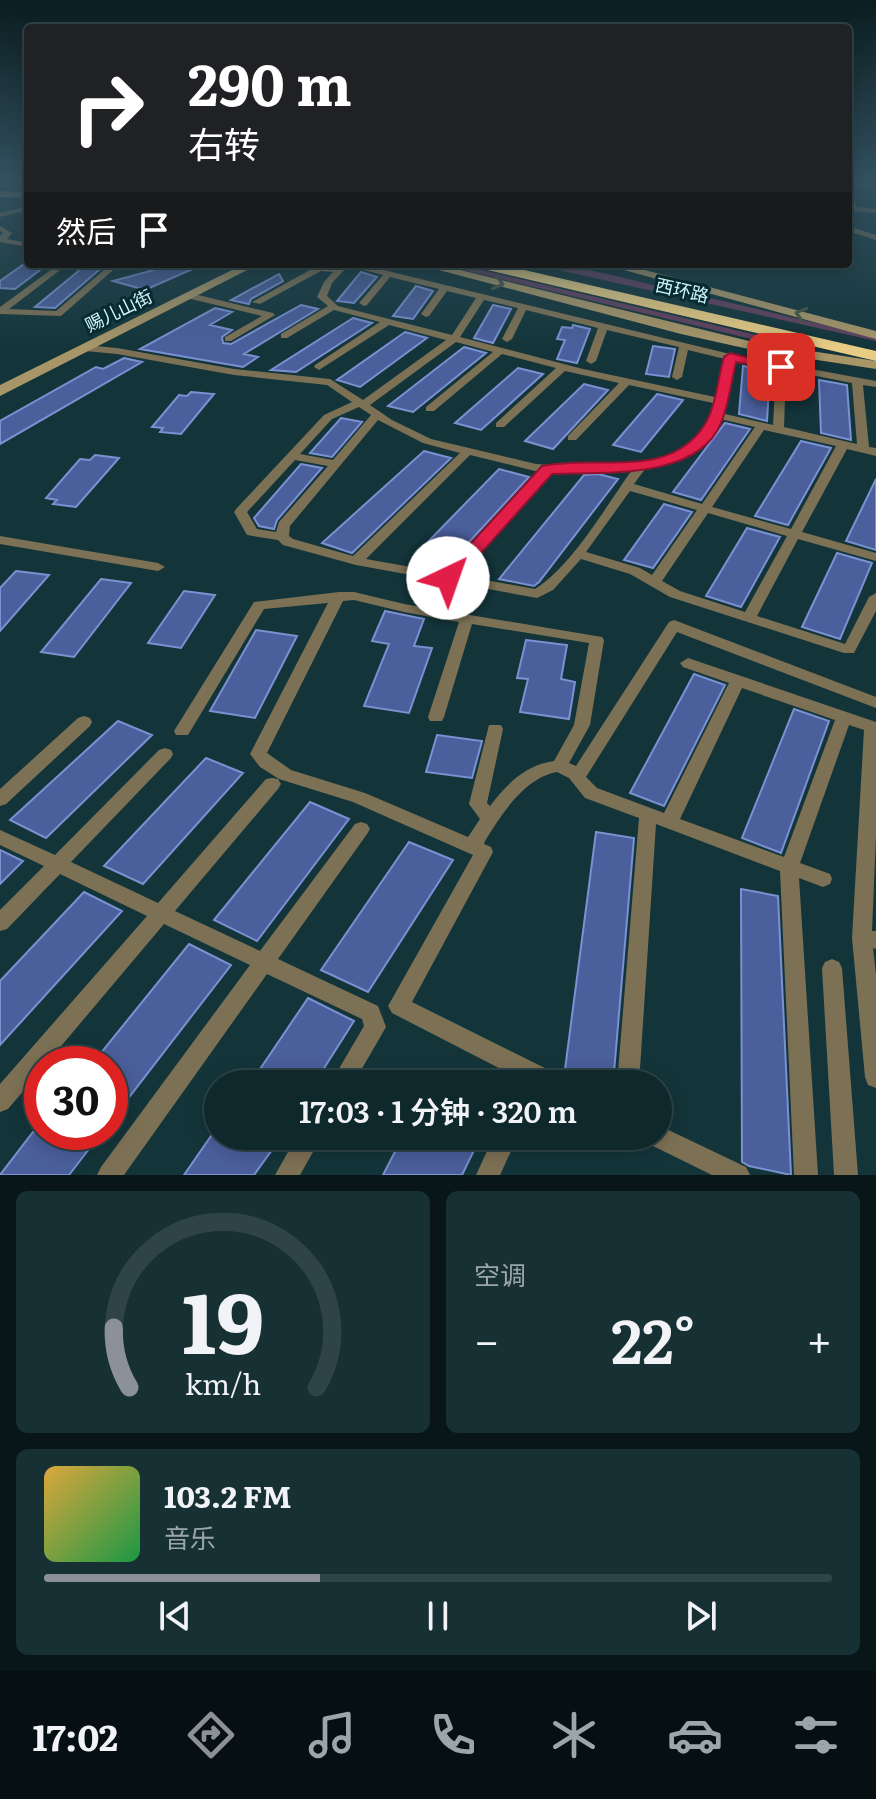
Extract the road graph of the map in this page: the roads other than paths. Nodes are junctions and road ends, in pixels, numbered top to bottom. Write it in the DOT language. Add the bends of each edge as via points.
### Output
graph roads {
  1 [pos="4,237"];
  2 [pos="24,242"];
  3 [pos="59,268"];
  4 [pos="111,268"];
  5 [pos="222,268"];
  6 [pos="245,268"];
  7 [pos="320,268"];
  8 [pos="342,268"];
  9 [pos="355,268"];
  10 [pos="438,268"];
  11 [pos="496,268"];
  12 [pos="525,268"];
  13 [pos="623,268"];
  14 [pos="388,274"];
  15 [pos="444,288"];
  16 [pos="174,292"];
  17 [pos="190,296"];
  18 [pos="481,297"];
  19 [pos="257,302"];
  20 [pos="364,303"];
  21 [pos="333,307"];
  22 [pos="523,307"];
  23 [pos="0,312"];
  24 [pos="426,314"];
  25 [pos="388,321"];
  26 [pos="33,324"];
  27 [pos="603,327"];
  28 [pos="876,335"];
  29 [pos="284,336"];
  30 [pos="455,338"];
  31 [pos="228,339"];
  32 [pos="507,339"];
  33 [pos="684,346"];
  34 [pos="85,348"];
  35 [pos="876,348"];
  36 [pos="501,350"];
  37 [pos="876,356"];
  38 [pos="730,357"];
  39 [pos="591,361"];
  40 [pos="319,367"];
  41 [pos="563,367"];
  42 [pos="781,367"];
  43 [pos="876,367"];
  44 [pos="677,377"];
  45 [pos="0,378"];
  46 [pos="857,381"];
  47 [pos="626,382"];
  48 [pos="876,384"];
  49 [pos="0,391"];
  50 [pos="719,401"];
  51 [pos="362,403"];
  52 [pos="430,409"];
  53 [pos="378,414"];
  54 [pos="716,415"];
  55 [pos="500,425"];
  56 [pos="762,425"];
  57 [pos="778,428"];
  58 [pos="572,438"];
  59 [pos="844,443"];
  60 [pos="870,450"];
  61 [pos="467,452"];
  62 [pos="292,456"];
  63 [pos="336,464"];
  64 [pos="641,466"];
  65 [pos="548,469"];
  66 [pos="626,486"];
  67 [pos="703,509"];
  68 [pos="795,534"];
  69 [pos="282,537"];
  70 [pos="0,540"];
  71 [pos="577,554"];
  72 [pos="876,557"];
  73 [pos="356,561"];
  74 [pos="158,567"];
  75 [pos="448,578"];
  76 [pos="654,582"];
  77 [pos="339,596"];
  78 [pos="876,597"];
  79 [pos="467,618"];
  80 [pos="749,618"];
  81 [pos="688,663"];
  82 [pos="738,680"];
  83 [pos="876,703"];
  84 [pos="436,717"];
  85 [pos="844,717"];
  86 [pos="84,722"];
  87 [pos="495,729"];
  88 [pos="182,731"];
  89 [pos="165,754"];
  90 [pos="559,766"];
  91 [pos="579,775"];
  92 [pos="272,784"];
  93 [pos="0,799"];
  94 [pos="648,814"];
  95 [pos="489,817"];
  96 [pos="669,822"];
  97 [pos="361,829"];
  98 [pos="0,837"];
  99 [pos="472,847"];
  100 [pos="58,864"];
  101 [pos="789,867"];
  102 [pos="823,879"];
  103 [pos="160,913"];
  104 [pos="0,923"];
  105 [pos="869,939"];
  106 [pos="265,962"];
  107 [pos="832,968"];
  108 [pos="349,1070"];
  109 [pos="525,1070"];
  110 [pos="629,1070"];
  111 [pos="876,1077"];
  112 [pos="0,1101"];
  113 [pos="672,1143"];
  114 [pos="302,1150"];
  115 [pos="500,1150"];
  116 [pos="109,1175"];
  117 [pos="287,1175"];
  118 [pos="488,1175"];
  119 [pos="738,1175"];
  120 [pos="806,1175"];
  121 [pos="846,1175"];
  1 -- 2 [label="street" via="1,240"];
  3 -- 23 [label="street"];
  4 -- 23 [label="street" via="58,314"];
  5 -- 16 [label="main road, 赐儿山街"];
  6 -- 17 [label="main road, 赐儿山街"];
  7 -- 19 [label="street"];
  8 -- 21 [label="street" via="322,297"];
  9 -- 14 [label="street"];
  10 -- 43 [label="main road, one-way" via="681,330"];
  11 -- 37 [label="highway, 西环路"];
  12 -- 35 [label="highway, 西环路"];
  28 -- 13 [label="main road, one-way"];
  14 -- 15 [label="street"];
  14 -- 20 [label="street"];
  15 -- 18 [label="street"];
  15 -- 24 [label="street"];
  16 -- 17 [label="main road"];
  16 -- 45 [label="main road, 赐儿山街"];
  17 -- 31 [label="street" via="270,315"];
  17 -- 34 [label="main road, 赐儿山街"];
  18 -- 22 [label="street"];
  18 -- 30 [label="street"];
  21 -- 25 [label="street"];
  21 -- 29 [label="street"];
  22 -- 27 [label="street"];
  22 -- 32 [label="street"];
  23 -- 26 [label="street"];
  25 -- 30 [label="street"];
  25 -- 40 [label="street"];
  27 -- 33 [label="street"];
  27 -- 39 [label="street"];
  30 -- 36 [label="street"];
  30 -- 51 [label="street"];
  33 -- 38 [label="street"];
  33 -- 44 [label="street"];
  34 -- 49 [label="main road, 赐儿山街"];
  34 -- 51 [label="street" via="330,382"];
  36 -- 41 [label="street"];
  36 -- 52 [label="street"];
  38 -- 42 [label="street"];
  38 -- 50 [label="street"];
  41 -- 47 [label="street"];
  41 -- 55 [label="street"];
  42 -- 46 [label="street"];
  42 -- 57 [label="street"];
  46 -- 48 [label="street"];
  46 -- 60 [label="street"];
  47 -- 50 [label="street"];
  47 -- 58 [label="street"];
  50 -- 54 [label="street"];
  51 -- 53 [label="street"];
  51 -- 62 [label="street" via="328,417"];
  53 -- 61 [label="street" via="427,441"];
  53 -- 63 [label="street"];
  54 -- 56 [label="street"];
  54 -- 64 [label="street" via="696,443 672,460"];
  56 -- 57 [label="street"];
  56 -- 67 [label="street"];
  57 -- 59 [label="street"];
  59 -- 60 [label="street"];
  59 -- 68 [label="street"];
  61 -- 65 [label="street"];
  61 -- 73 [label="street"];
  62 -- 63 [label="street"];
  62 -- 69 [label="street" via="240,515 252,532"];
  63 -- 69 [label="street" via="284,525"];
  64 -- 65 [label="street"];
  64 -- 66 [label="street"];
  65 -- 75 [label="street"];
  66 -- 67 [label="street"];
  66 -- 71 [label="street"];
  67 -- 68 [label="street"];
  67 -- 76 [label="street"];
  68 -- 72 [label="street"];
  68 -- 80 [label="street"];
  69 -- 73 [label="street"];
  70 -- 74 [label="street"];
  71 -- 75 [label="street" via="547,590 537,594"];
  71 -- 76 [label="street"];
  73 -- 75 [label="street"];
  76 -- 80 [label="street"];
  77 -- 79 [label="street"];
  77 -- 88 [label="street" via="259,605"];
  77 -- 99 [label="street" via="258,754 293,779 339,790"];
  78 -- 80 [label="street" via="849,650"];
  79 -- 84 [label="street"];
  79 -- 90 [label="street" via="597,640 582,725"];
  81 -- 82 [label="street"];
  82 -- 85 [label="street"];
  82 -- 96 [label="street"];
  83 -- 91 [label="street" via="674,625"];
  85 -- 101 [label="street"];
  85 -- 105 [label="street" via="872,727"];
  86 -- 93 [label="street"];
  87 -- 95 [label="street" via="478,804"];
  89 -- 100 [label="street"];
  90 -- 91 [label="street"];
  90 -- 95 [label="street" via="543,769 505,797"];
  91 -- 94 [label="street" via="591,793"];
  92 -- 103 [label="street"];
  94 -- 96 [label="street"];
  94 -- 110 [label="street"];
  95 -- 99 [label="street"];
  96 -- 101 [label="street"];
  97 -- 106 [label="street"];
  98 -- 100 [label="street"];
  99 -- 109 [label="street" via="484,852 399,1006"];
  100 -- 103 [label="street"];
  100 -- 104 [label="street"];
  101 -- 102 [label="street"];
  101 -- 120 [label="street"];
  103 -- 106 [label="street"];
  103 -- 112 [label="street"];
  105 -- 111 [label="street"];
  106 -- 108 [label="street" via="370,1013 375,1027"];
  106 -- 116 [label="street"];
  107 -- 121 [label="street"];
  113 -- 119 [label="street"];
  114 -- 117 [label="street"];
  115 -- 118 [label="street"];
}
